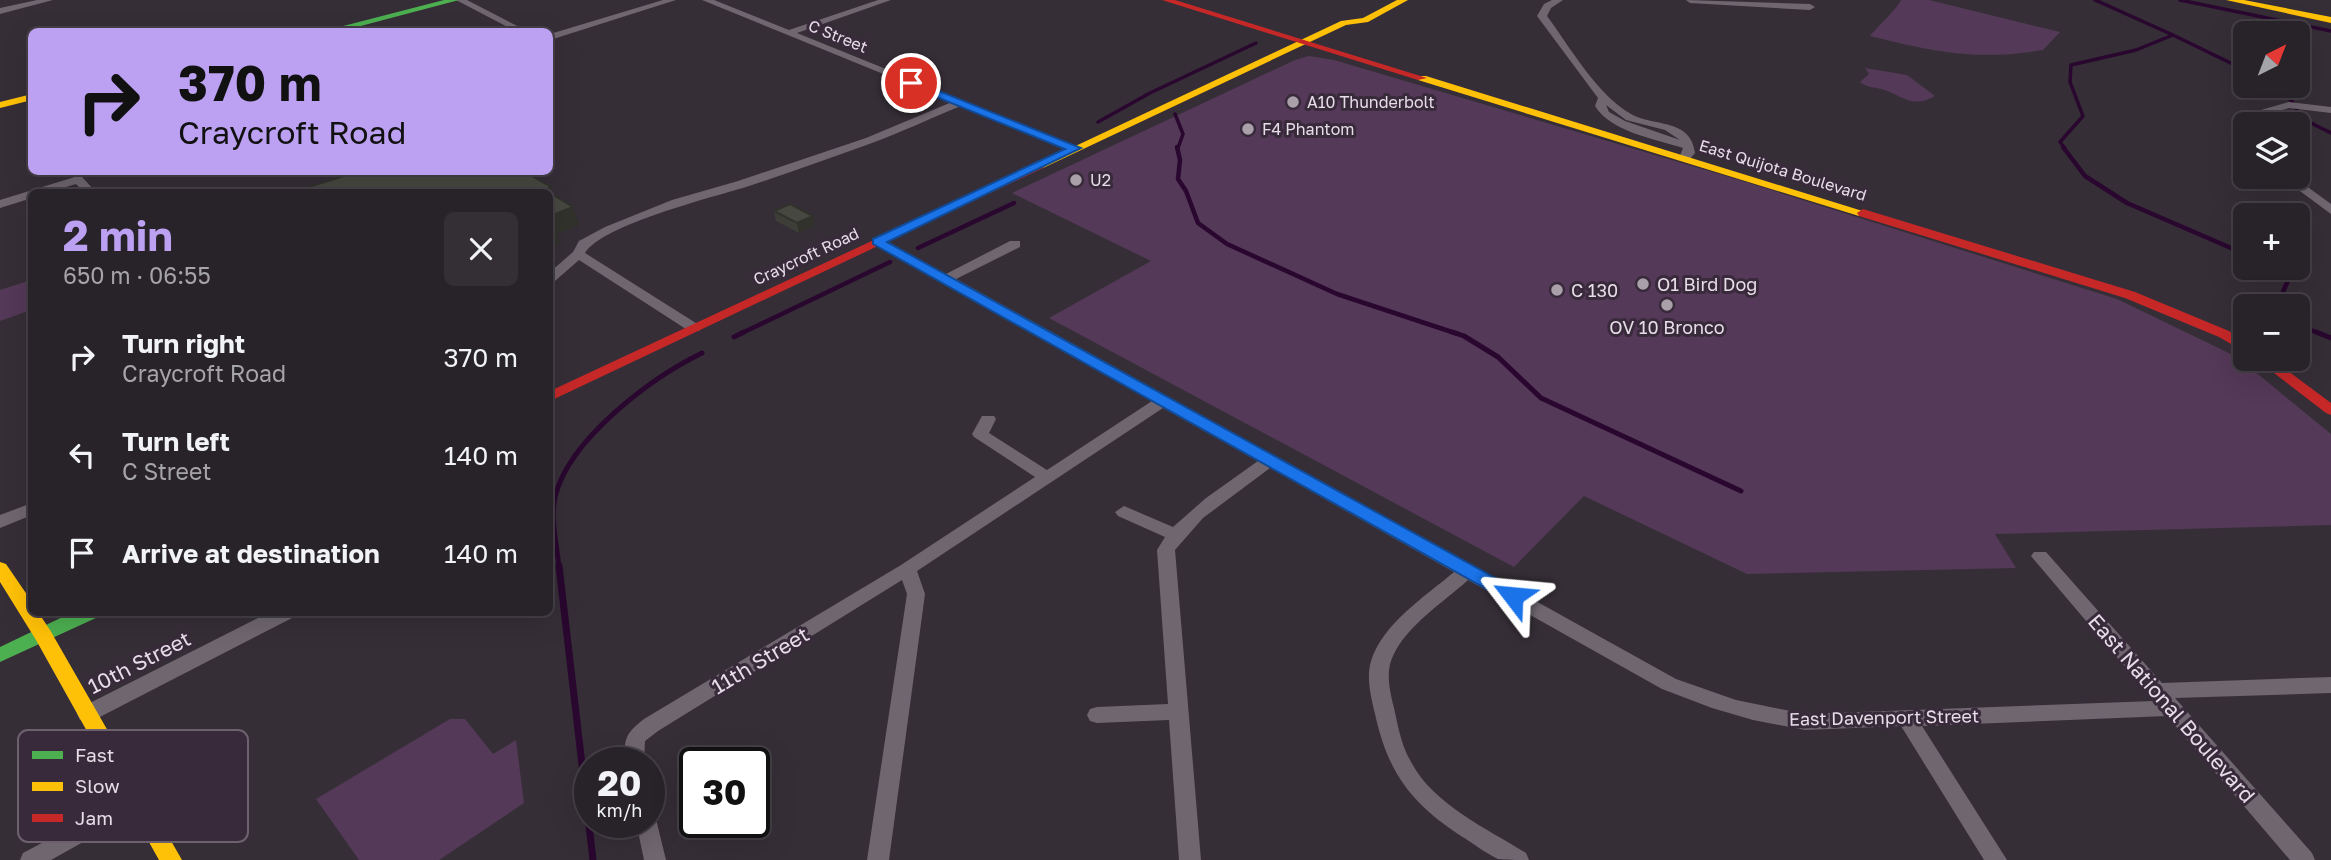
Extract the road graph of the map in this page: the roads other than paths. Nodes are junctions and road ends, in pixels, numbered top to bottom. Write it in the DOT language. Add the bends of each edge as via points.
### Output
graph roads {
  1 [pos="49,0"];
  2 [pos="458,0"];
  3 [pos="672,0"];
  4 [pos="706,0"];
  5 [pos="887,0"];
  6 [pos="1166,0"];
  7 [pos="1379,0"];
  8 [pos="1404,0"];
  9 [pos="1559,0"];
  10 [pos="1690,0"];
  11 [pos="2230,0"];
  12 [pos="2276,0"];
  13 [pos="1810,6"];
  14 [pos="0,11"];
  15 [pos="2331,11"];
  16 [pos="2331,20"];
  17 [pos="1341,24"];
  18 [pos="1256,27"];
  19 [pos="341,28"];
  20 [pos="517,28"];
  21 [pos="789,33"];
  22 [pos="553,36"];
  23 [pos="1304,42"];
  24 [pos="1273,57"];
  25 [pos="1359,59"];
  26 [pos="28,98"];
  27 [pos="955,101"];
  28 [pos="0,105"];
  29 [pos="2331,110"];
  30 [pos="2265,112"];
  31 [pos="1075,148"];
  32 [pos="1686,152"];
  33 [pos="48,189"];
  34 [pos="87,189"];
  35 [pos="2303,189"];
  36 [pos="28,195"];
  37 [pos="0,204"];
  38 [pos="2331,210"];
  39 [pos="877,242"];
  40 [pos="1015,244"];
  41 [pos="578,254"];
  42 [pos="553,275"];
  43 [pos="944,280"];
  44 [pos="694,328"];
  45 [pos="2233,340"];
  46 [pos="2279,371"];
  47 [pos="553,396"];
  48 [pos="1163,401"];
  49 [pos="2331,410"];
  50 [pos="988,419"];
  51 [pos="1270,460"];
  52 [pos="1046,477"];
  53 [pos="28,510"];
  54 [pos="1124,512"];
  55 [pos="0,522"];
  56 [pos="1175,535"];
  57 [pos="2040,556"];
  58 [pos="0,568"];
  59 [pos="907,569"];
  60 [pos="1468,570"];
  61 [pos="28,612"];
  62 [pos="31,616"];
  63 [pos="83,616"];
  64 [pos="279,616"];
  65 [pos="43,635"];
  66 [pos="0,655"];
  67 [pos="2331,685"];
  68 [pos="2156,691"];
  69 [pos="2171,708"];
  70 [pos="1178,712"];
  71 [pos="87,714"];
  72 [pos="1097,715"];
  73 [pos="1907,719"];
  74 [pos="96,730"];
  75 [pos="635,747"];
  76 [pos="650,838"];
  77 [pos="64,842"];
  78 [pos="160,842"];
  79 [pos="31,860"];
  80 [pos="171,860"];
  81 [pos="655,860"];
  82 [pos="878,860"];
  83 [pos="1190,860"];
  84 [pos="1518,860"];
  85 [pos="1996,860"];
  86 [pos="2304,860"];
  1 -- 14 [label="street"];
  2 -- 19 [label="street"];
  2 -- 20 [label="street"];
  3 -- 22 [label="street"];
  4 -- 21 [label="street, C Street"];
  5 -- 21 [label="street"];
  6 -- 18 [label="street"];
  7 -- 17 [label="street"];
  8 -- 17 [label="street" via="1365,20"];
  9 -- 32 [label="street" via="1547,6 1542,16 1603,98 1627,117 1669,129 1687,142"];
  10 -- 13 [label="street"];
  11 -- 16 [label="street"];
  12 -- 15 [label="street"];
  17 -- 18 [label="street" via="1296,32"];
  17 -- 23 [label="street, Craycroft Road"];
  17 -- 25 [label="street" via="1335,38 1339,46"];
  18 -- 23 [label="street, East Quijota Boulevard"];
  21 -- 27 [label="street, C Street"];
  23 -- 24 [label="street, Craycroft Road"];
  23 -- 25 [label="street, East Quijota Boulevard"];
  24 -- 25 [label="street" via="1313,54"];
  24 -- 31 [label="street, Craycroft Road"];
  25 -- 32 [label="street, East Quijota Boulevard"];
  26 -- 28 [label="street"];
  27 -- 31 [label="street, C Street"];
  27 -- 41 [label="street" via="870,140 661,209 591,239"];
  29 -- 30 [label="street" via="2290,105"];
  31 -- 39 [label="street, Craycroft Road"];
  32 -- 45 [label="street, East Quijota Boulevard" via="2130,295"];
  33 -- 34 [label="street" via="78,180"];
  35 -- 38 [label="street"];
  36 -- 37 [label="street"];
  39 -- 43 [label="street, East Davenport Street"];
  39 -- 44 [label="street, Craycroft Road"];
  40 -- 43 [label="street"];
  41 -- 42 [label="street"];
  41 -- 44 [label="street"];
  43 -- 48 [label="street, East Davenport Street"];
  44 -- 47 [label="street, Craycroft Road"];
  46 -- 49 [label="street"];
  48 -- 51 [label="street, East Davenport Street"];
  48 -- 52 [label="street, 11th Street"];
  50 -- 52 [label="street" via="980,434"];
  51 -- 56 [label="street"];
  51 -- 60 [label="street, East Davenport Street"];
  52 -- 59 [label="street, 11th Street"];
  53 -- 55 [label="street"];
  54 -- 56 [label="street"];
  56 -- 70 [label="street" via="1166,550"];
  57 -- 68 [label="street, East National Boulevard"];
  58 -- 61 [label="street"];
  59 -- 75 [label="street, 11th Street" via="651,725 635,738"];
  59 -- 82 [label="street" via="916,594"];
  60 -- 73 [label="street, East Davenport Street" via="1669,684 1712,702 1805,722"];
  60 -- 84 [label="street" via="1389,645 1378,678 1386,721 1405,772 1431,800"];
  62 -- 65 [label="street"];
  63 -- 65 [label="street"];
  64 -- 71 [label="street, 10th Street"];
  65 -- 66 [label="street"];
  65 -- 71 [label="street"];
  67 -- 68 [label="street"];
  68 -- 69 [label="street, East National Boulevard"];
  69 -- 73 [label="street, East Davenport Street"];
  69 -- 86 [label="street, East National Boulevard"];
  70 -- 72 [label="street"];
  70 -- 83 [label="street"];
  71 -- 74 [label="street"];
  73 -- 85 [label="street"];
  76 -- 81 [label="street"];
  77 -- 79 [label="street"];
  78 -- 80 [label="street"];
}
